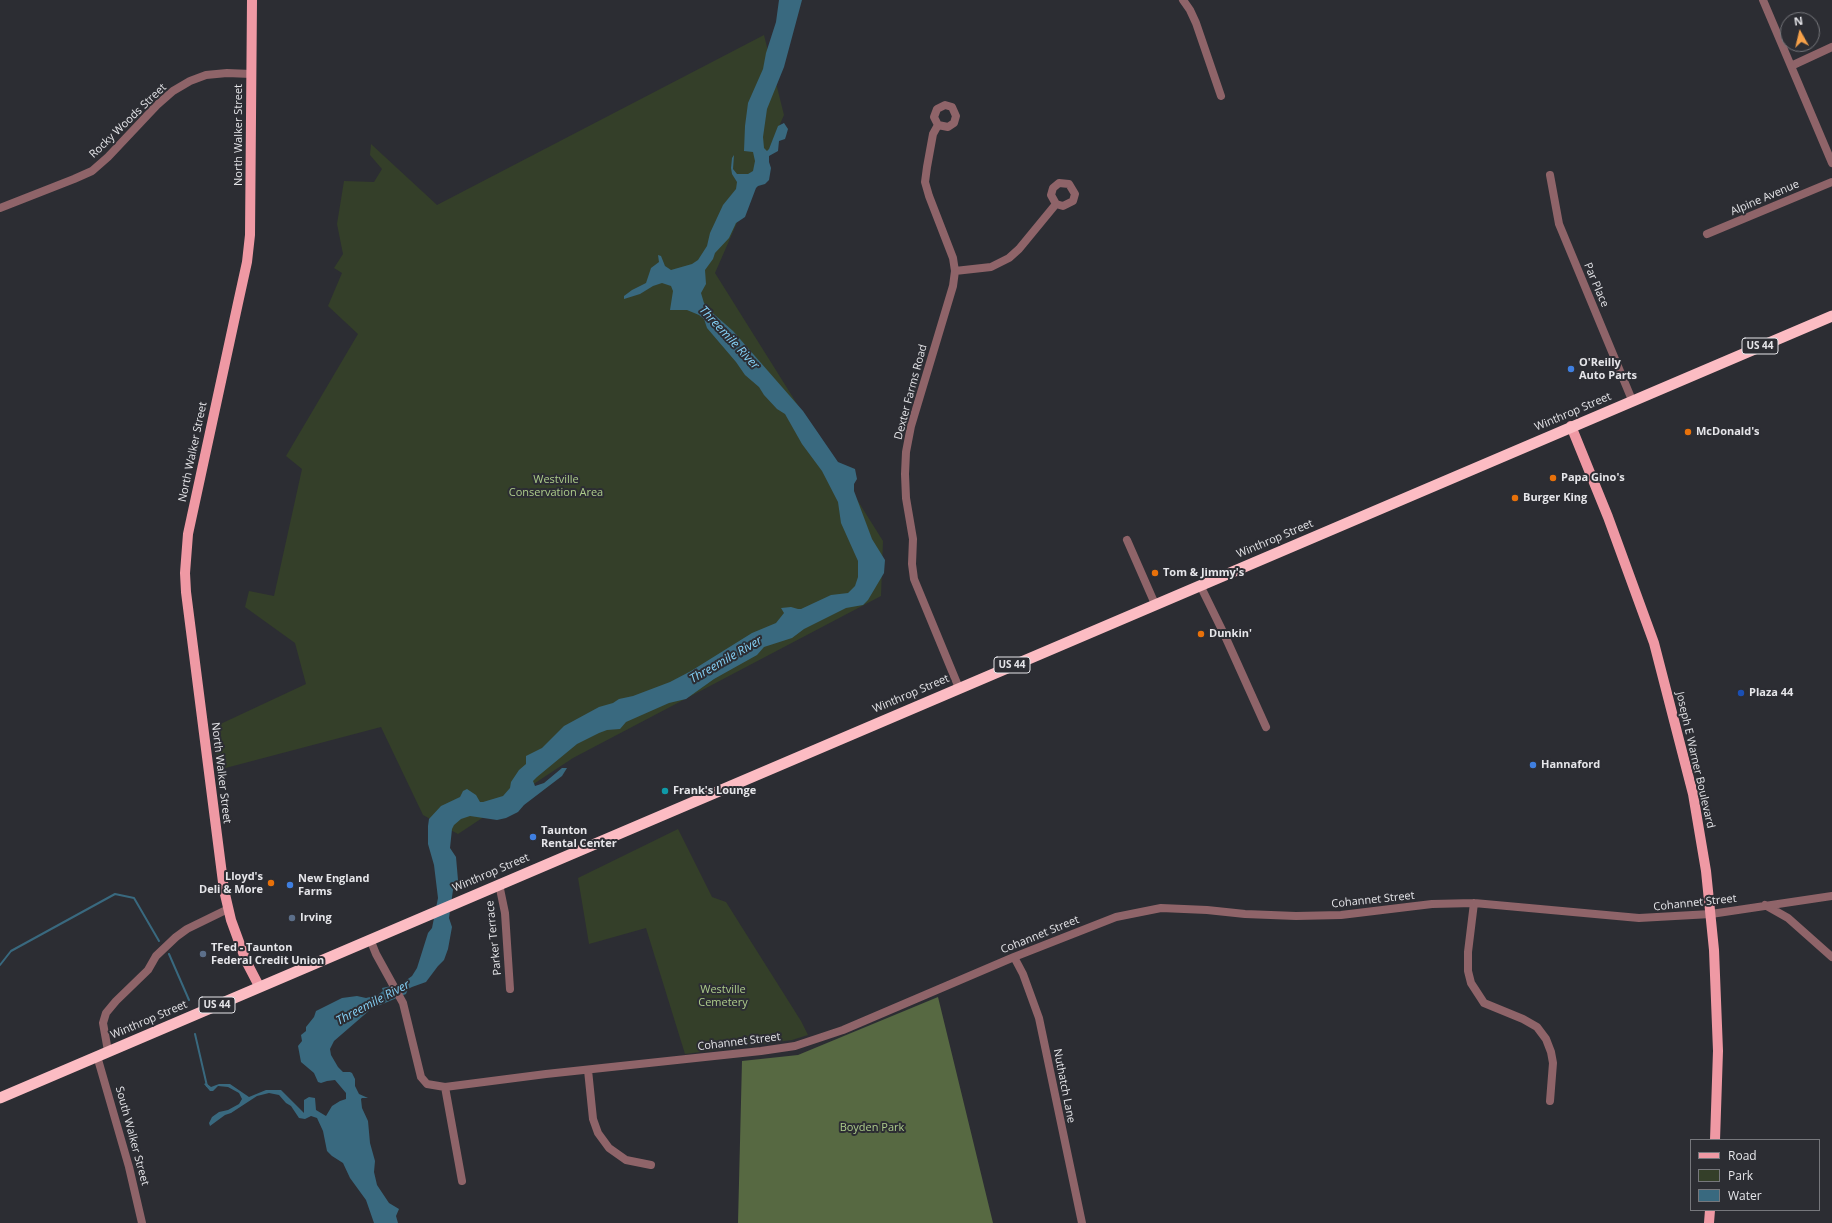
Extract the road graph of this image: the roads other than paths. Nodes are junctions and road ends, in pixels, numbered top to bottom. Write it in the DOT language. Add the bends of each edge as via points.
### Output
graph roads {
  1 [pos="252,0"];
  2 [pos="1183,0"];
  3 [pos="1762,0"];
  4 [pos="1832,47"];
  5 [pos="1790,66"];
  6 [pos="251,74"];
  7 [pos="1221,96"];
  8 [pos="938,125"];
  9 [pos="1832,163"];
  10 [pos="1550,175"];
  11 [pos="1832,182"];
  12 [pos="1056,204"];
  13 [pos="0,208"];
  14 [pos="1707,234"];
  15 [pos="955,271"];
  16 [pos="1832,316"];
  17 [pos="1632,400"];
  18 [pos="1571,426"];
  19 [pos="1127,540"];
  20 [pos="1200,585"];
  21 [pos="1155,604"];
  22 [pos="959,688"];
  23 [pos="1266,727"];
  24 [pos="499,884"];
  25 [pos="1832,896"];
  26 [pos="1474,902"];
  27 [pos="1765,905"];
  28 [pos="228,909"];
  29 [pos="1711,914"];
  30 [pos="370,939"];
  31 [pos="1832,956"];
  32 [pos="1014,957"];
  33 [pos="259,986"];
  34 [pos="510,989"];
  35 [pos="108,1051"];
  36 [pos="97,1056"];
  37 [pos="588,1070"];
  38 [pos="445,1087"];
  39 [pos="0,1098"];
  40 [pos="1550,1101"];
  41 [pos="1715,1139"];
  42 [pos="650,1165"];
  43 [pos="462,1181"];
  44 [pos="1710,1211"];
  45 [pos="142,1223"];
  46 [pos="1082,1223"];
  47 [pos="1709,1223"];
  1 -- 6 [label="main road, North Walker Street"];
  2 -- 7 [label="street" via="1196,23"];
  3 -- 5 [label="street"];
  4 -- 5 [label="street"];
  5 -- 9 [label="street"];
  6 -- 13 [label="street, Rocky Woods Street" via="206,74 190,80 173,90 156,105 92,171"];
  6 -- 28 [label="main road, North Walker Street" via="251,208 247,262 193,504 185,573"];
  8 -- 15 [label="street, Dexter Farms Road" via="932,138 926,182 953,258"];
  10 -- 17 [label="street, Par Place" via="1559,224"];
  11 -- 14 [label="street, Alpine Avenue"];
  12 -- 15 [label="street" via="1009,258 991,267"];
  15 -- 22 [label="street, Dexter Farms Road" via="953,286 911,426 905,474 913,539 914,579"];
  16 -- 17 [label="highway, Winthrop Street / US 44"];
  17 -- 18 [label="highway, Winthrop Street / US 44"];
  18 -- 20 [label="highway, Winthrop Street / US 44"];
  18 -- 29 [label="main road, Joseph E Warner Boulevard" via="1608,516 1656,650 1693,794"];
  19 -- 21 [label="street"];
  20 -- 21 [label="highway, Winthrop Street / US 44"];
  20 -- 23 [label="street"];
  21 -- 22 [label="highway, Winthrop Street / US 44"];
  22 -- 24 [label="highway, Winthrop Street / US 44"];
  24 -- 30 [label="highway, Winthrop Street / US 44"];
  24 -- 34 [label="street, Parker Terrace" via="505,913"];
  25 -- 27 [label="street, Cohannet Street"];
  26 -- 29 [label="street, Cohannet Street" via="1639,918"];
  26 -- 32 [label="street, Cohannet Street" via="1432,904 1342,915 1296,916 1161,908 1116,917"];
  26 -- 40 [label="street" via="1468,952 1471,983 1484,1003 1523,1019 1537,1028 1546,1039 1553,1063"];
  27 -- 29 [label="street, Cohannet Street"];
  27 -- 31 [label="street" via="1788,918"];
  28 -- 33 [label="main road, North Walker Street" via="246,961"];
  28 -- 35 [label="street" via="176,937 156,956 148,970 116,1001 106,1013 103,1024"];
  29 -- 41 [label="main road, Joseph E Warner Boulevard" via="1717,1007"];
  30 -- 33 [label="highway, Winthrop Street / US 44"];
  30 -- 38 [label="street, Cohannet Street" via="401,1001 421,1077 428,1084"];
  32 -- 37 [label="street, Cohannet Street" via="843,1030 795,1046"];
  32 -- 46 [label="street, Nuthatch Lane" via="1040,1018"];
  33 -- 35 [label="highway, Winthrop Street / US 44"];
  35 -- 36 [label="highway, Winthrop Street / US 44"];
  36 -- 39 [label="highway, Winthrop Street / US 44"];
  36 -- 45 [label="street, South Walker Street" via="129,1167"];
  37 -- 38 [label="street, Cohannet Street"];
  37 -- 42 [label="street" via="593,1119 598,1133 609,1148 626,1160"];
  38 -- 43 [label="street"];
  44 -- 47 [label="main road"];
}
